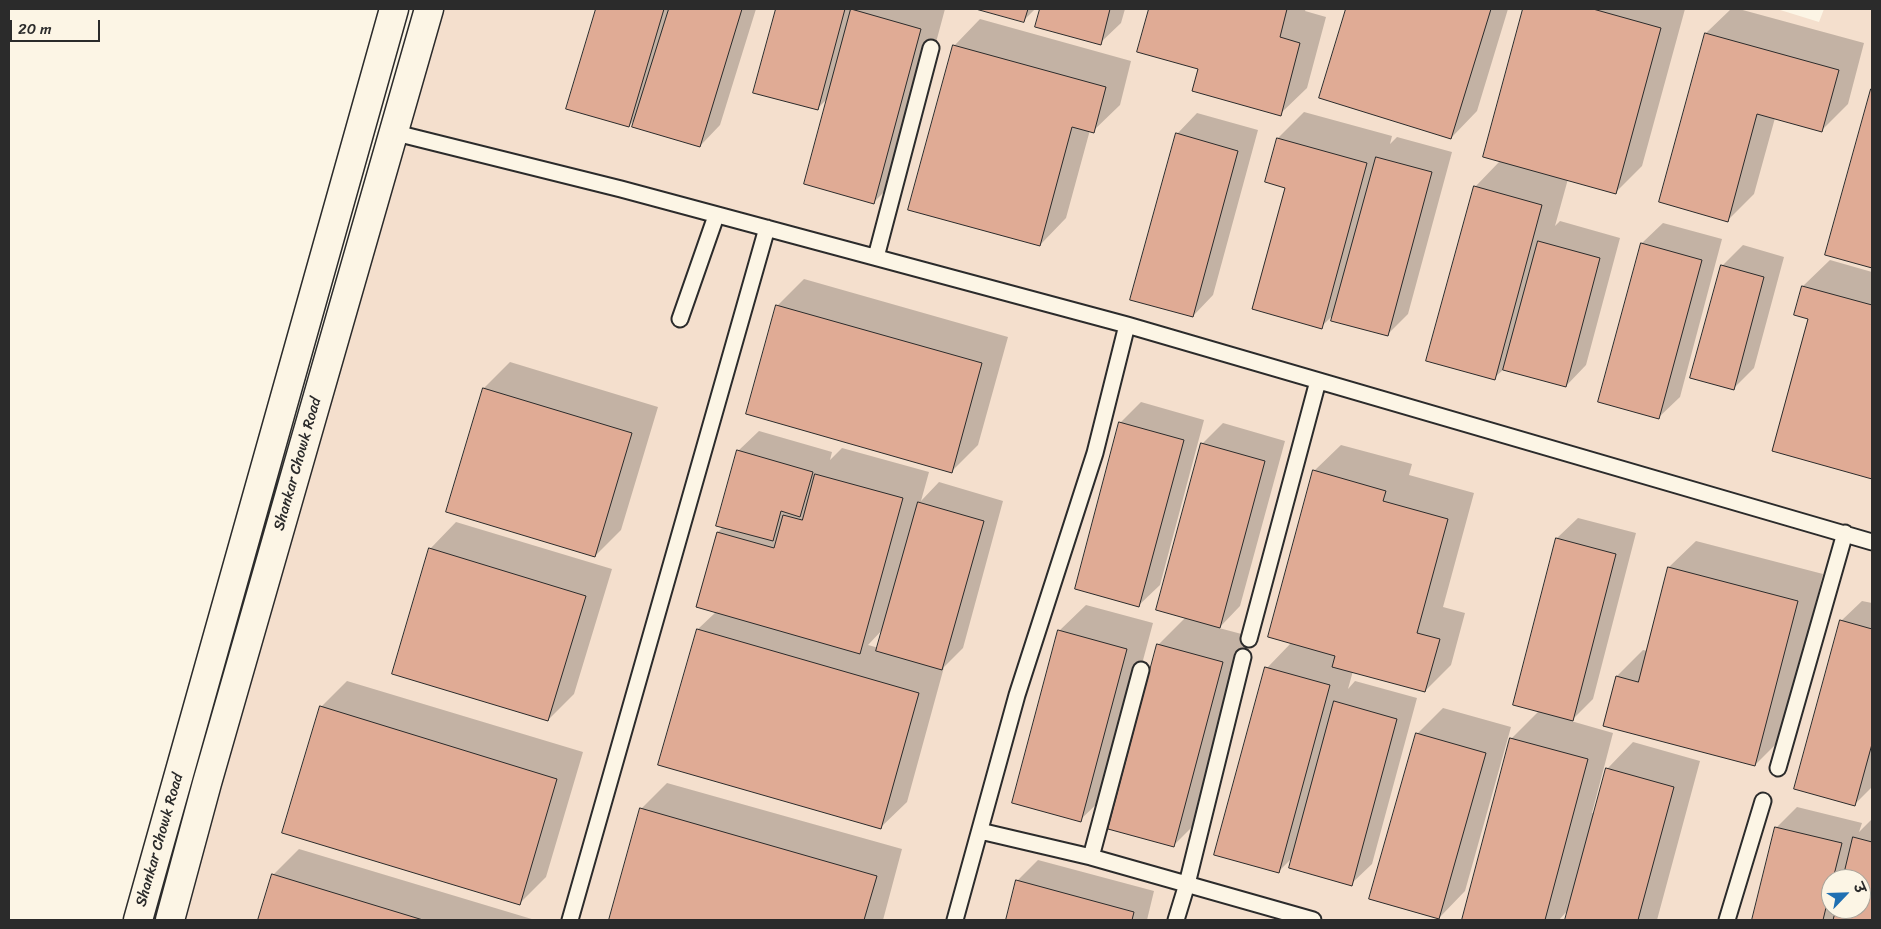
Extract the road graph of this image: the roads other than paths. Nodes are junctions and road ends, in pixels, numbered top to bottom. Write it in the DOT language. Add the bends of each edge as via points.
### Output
graph roads {
  1 [pos="394,9"];
  2 [pos="429,9"];
  3 [pos="930,48"];
  4 [pos="392,132"];
  5 [pos="716,216"];
  6 [pos="768,228"];
  7 [pos="876,257"];
  8 [pos="680,319"];
  9 [pos="1127,325"];
  10 [pos="1318,381"];
  11 [pos="1845,533"];
  12 [pos="1872,542"];
  13 [pos="1249,639"];
  14 [pos="1243,657"];
  15 [pos="1140,670"];
  16 [pos="1778,768"];
  17 [pos="1762,801"];
  18 [pos="980,831"];
  19 [pos="1091,857"];
  20 [pos="1187,884"];
  21 [pos="138,920"];
  22 [pos="170,920"];
  23 [pos="570,920"];
  24 [pos="955,920"];
  25 [pos="1176,920"];
  26 [pos="1313,920"];
  27 [pos="1727,920"];
  1 -- 21 [label="main road, Shankar Chowk Road"];
  2 -- 4 [label="main road, Shankar Chowk Road"];
  3 -- 7 [label="lane"];
  4 -- 5 [label="lane"];
  4 -- 22 [label="main road, Shankar Chowk Road"];
  5 -- 6 [label="lane"];
  5 -- 8 [label="lane"];
  6 -- 7 [label="lane"];
  6 -- 23 [label="lane"];
  7 -- 9 [label="lane"];
  9 -- 10 [label="lane"];
  9 -- 18 [label="lane" via="1095,453 1017,695"];
  10 -- 11 [label="lane"];
  10 -- 13 [label="lane"];
  11 -- 12 [label="lane"];
  11 -- 16 [label="lane"];
  14 -- 20 [label="lane"];
  15 -- 19 [label="lane"];
  17 -- 27 [label="lane"];
  18 -- 19 [label="lane"];
  18 -- 24 [label="lane"];
  19 -- 20 [label="lane"];
  20 -- 25 [label="lane"];
  20 -- 26 [label="lane"];
}
